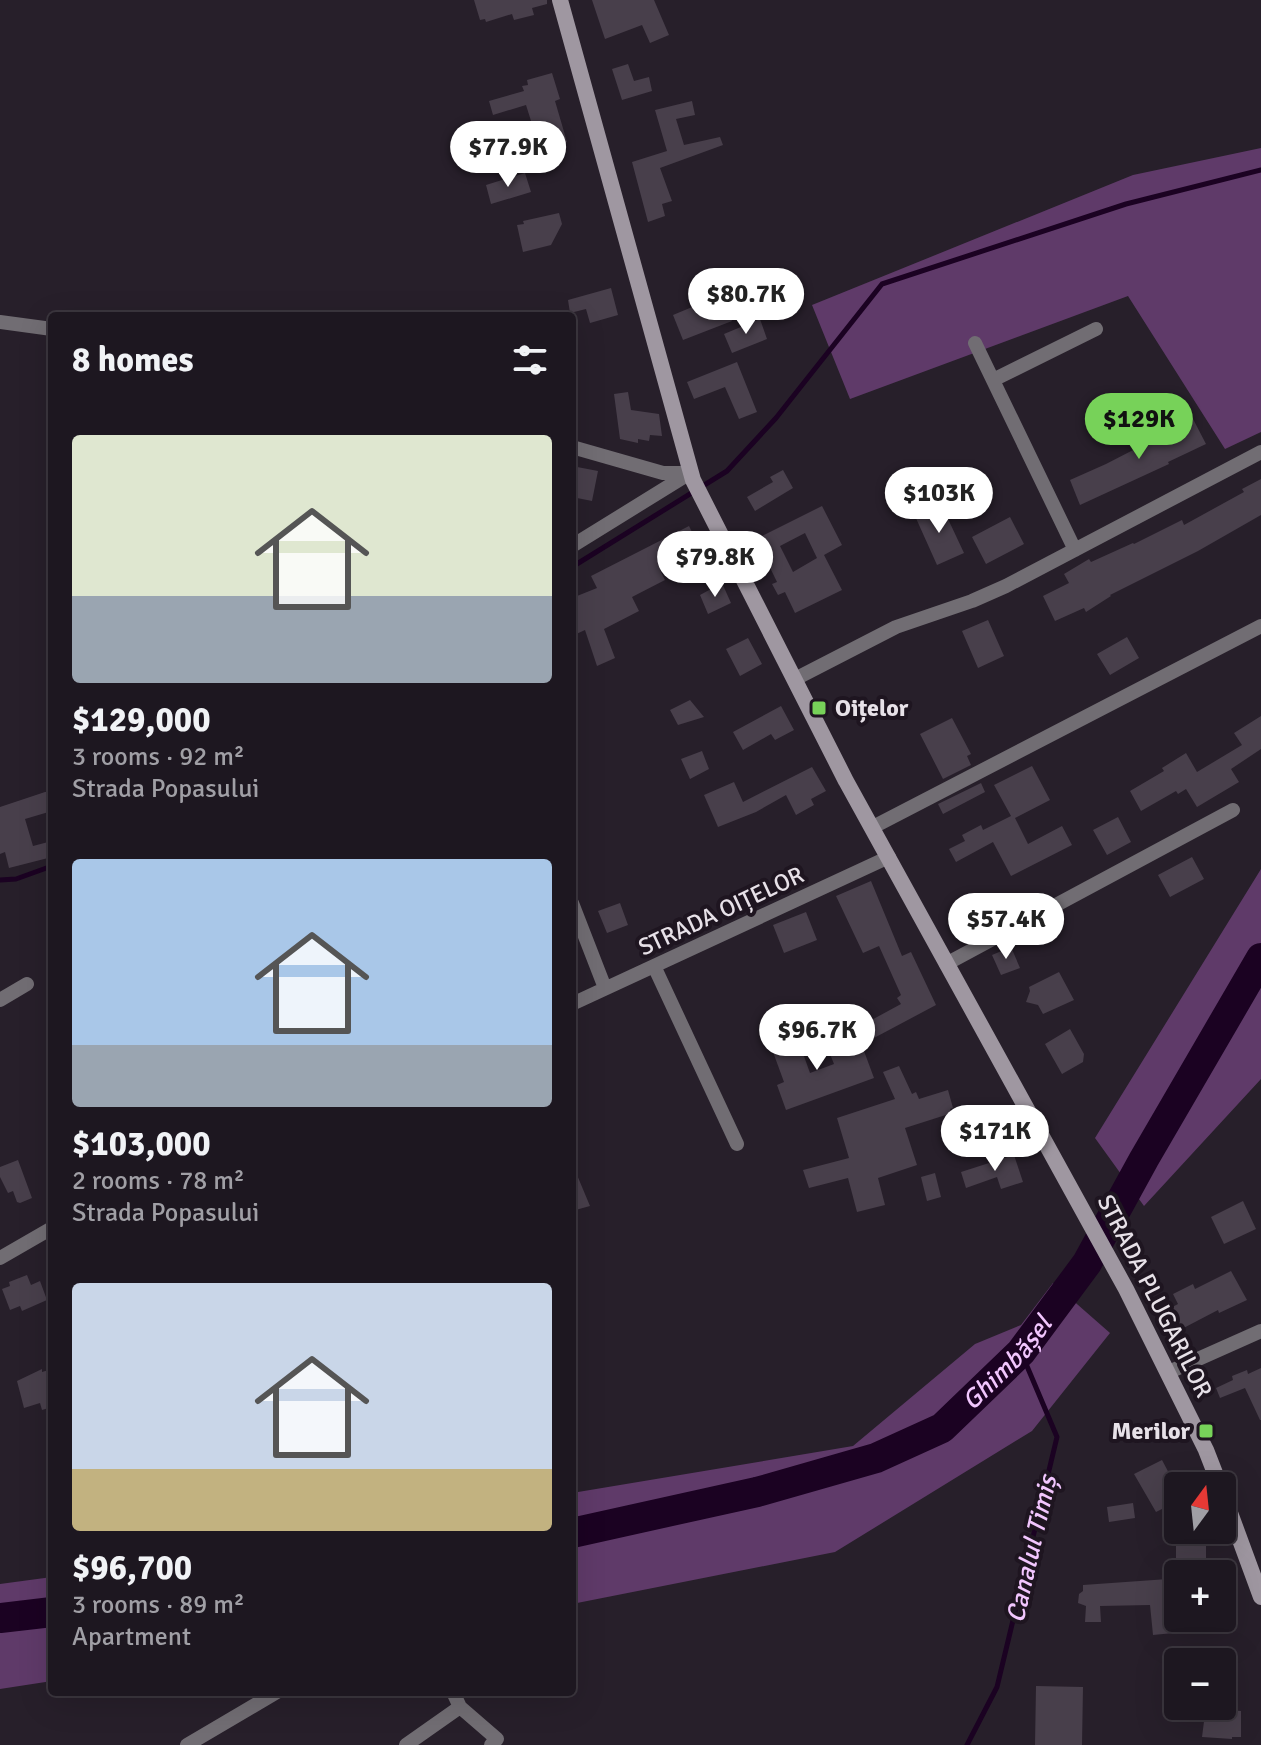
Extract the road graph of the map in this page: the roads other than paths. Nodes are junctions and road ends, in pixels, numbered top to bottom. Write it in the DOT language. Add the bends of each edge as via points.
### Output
graph roads {
  1 [pos="560,0"];
  2 [pos="0,322"];
  3 [pos="48,328"];
  4 [pos="1096,329"];
  5 [pos="975,343"];
  6 [pos="993,380"];
  7 [pos="576,448"];
  8 [pos="1261,452"];
  9 [pos="691,477"];
  10 [pos="576,544"];
  11 [pos="1075,550"];
  12 [pos="1261,626"];
  13 [pos="795,679"];
  14 [pos="1233,810"];
  15 [pos="873,827"];
  16 [pos="889,857"];
  17 [pos="576,913"];
  18 [pos="946,964"];
  19 [pos="654,966"];
  20 [pos="27,984"];
  21 [pos="605,988"];
  22 [pos="0,1000"];
  23 [pos="576,1002"];
  24 [pos="737,1144"];
  25 [pos="48,1230"];
  26 [pos="0,1258"];
  27 [pos="1261,1331"];
  28 [pos="1169,1372"];
  29 [pos="1214,1472"];
  30 [pos="1236,1529"];
  31 [pos="1261,1597"];
  32 [pos="270,1696"];
  33 [pos="455,1696"];
  34 [pos="460,1707"];
  35 [pos="187,1745"];
  36 [pos="406,1745"];
  37 [pos="491,1745"];
  1 -- 9 [label="street, STRADA PLUGARILOR"];
  2 -- 3 [label="street"];
  4 -- 6 [label="street"];
  5 -- 6 [label="street"];
  6 -- 11 [label="street"];
  7 -- 9 [label="street"];
  8 -- 11 [label="street"];
  9 -- 10 [label="street"];
  9 -- 13 [label="street, STRADA PLUGARILOR"];
  11 -- 13 [label="street" via="972,601 896,627"];
  12 -- 15 [label="street"];
  13 -- 15 [label="street, STRADA PLUGARILOR"];
  14 -- 18 [label="street"];
  15 -- 16 [label="street, STRADA PLUGARILOR"];
  16 -- 18 [label="street, STRADA PLUGARILOR"];
  16 -- 19 [label="street, STRADA OIȚELOR"];
  17 -- 21 [label="street"];
  18 -- 28 [label="street, STRADA PLUGARILOR"];
  19 -- 21 [label="street, STRADA OIȚELOR"];
  19 -- 24 [label="street"];
  20 -- 22 [label="street"];
  21 -- 23 [label="street, STRADA OIȚELOR"];
  25 -- 26 [label="street"];
  27 -- 28 [label="street"];
  28 -- 29 [label="street, STRADA PLUGARILOR"];
  30 -- 31 [label="street, STRADA PLUGARILOR"];
  32 -- 35 [label="street"];
  33 -- 34 [label="street"];
  34 -- 36 [label="street"];
  34 -- 37 [label="street" via="497,1739"];
}
